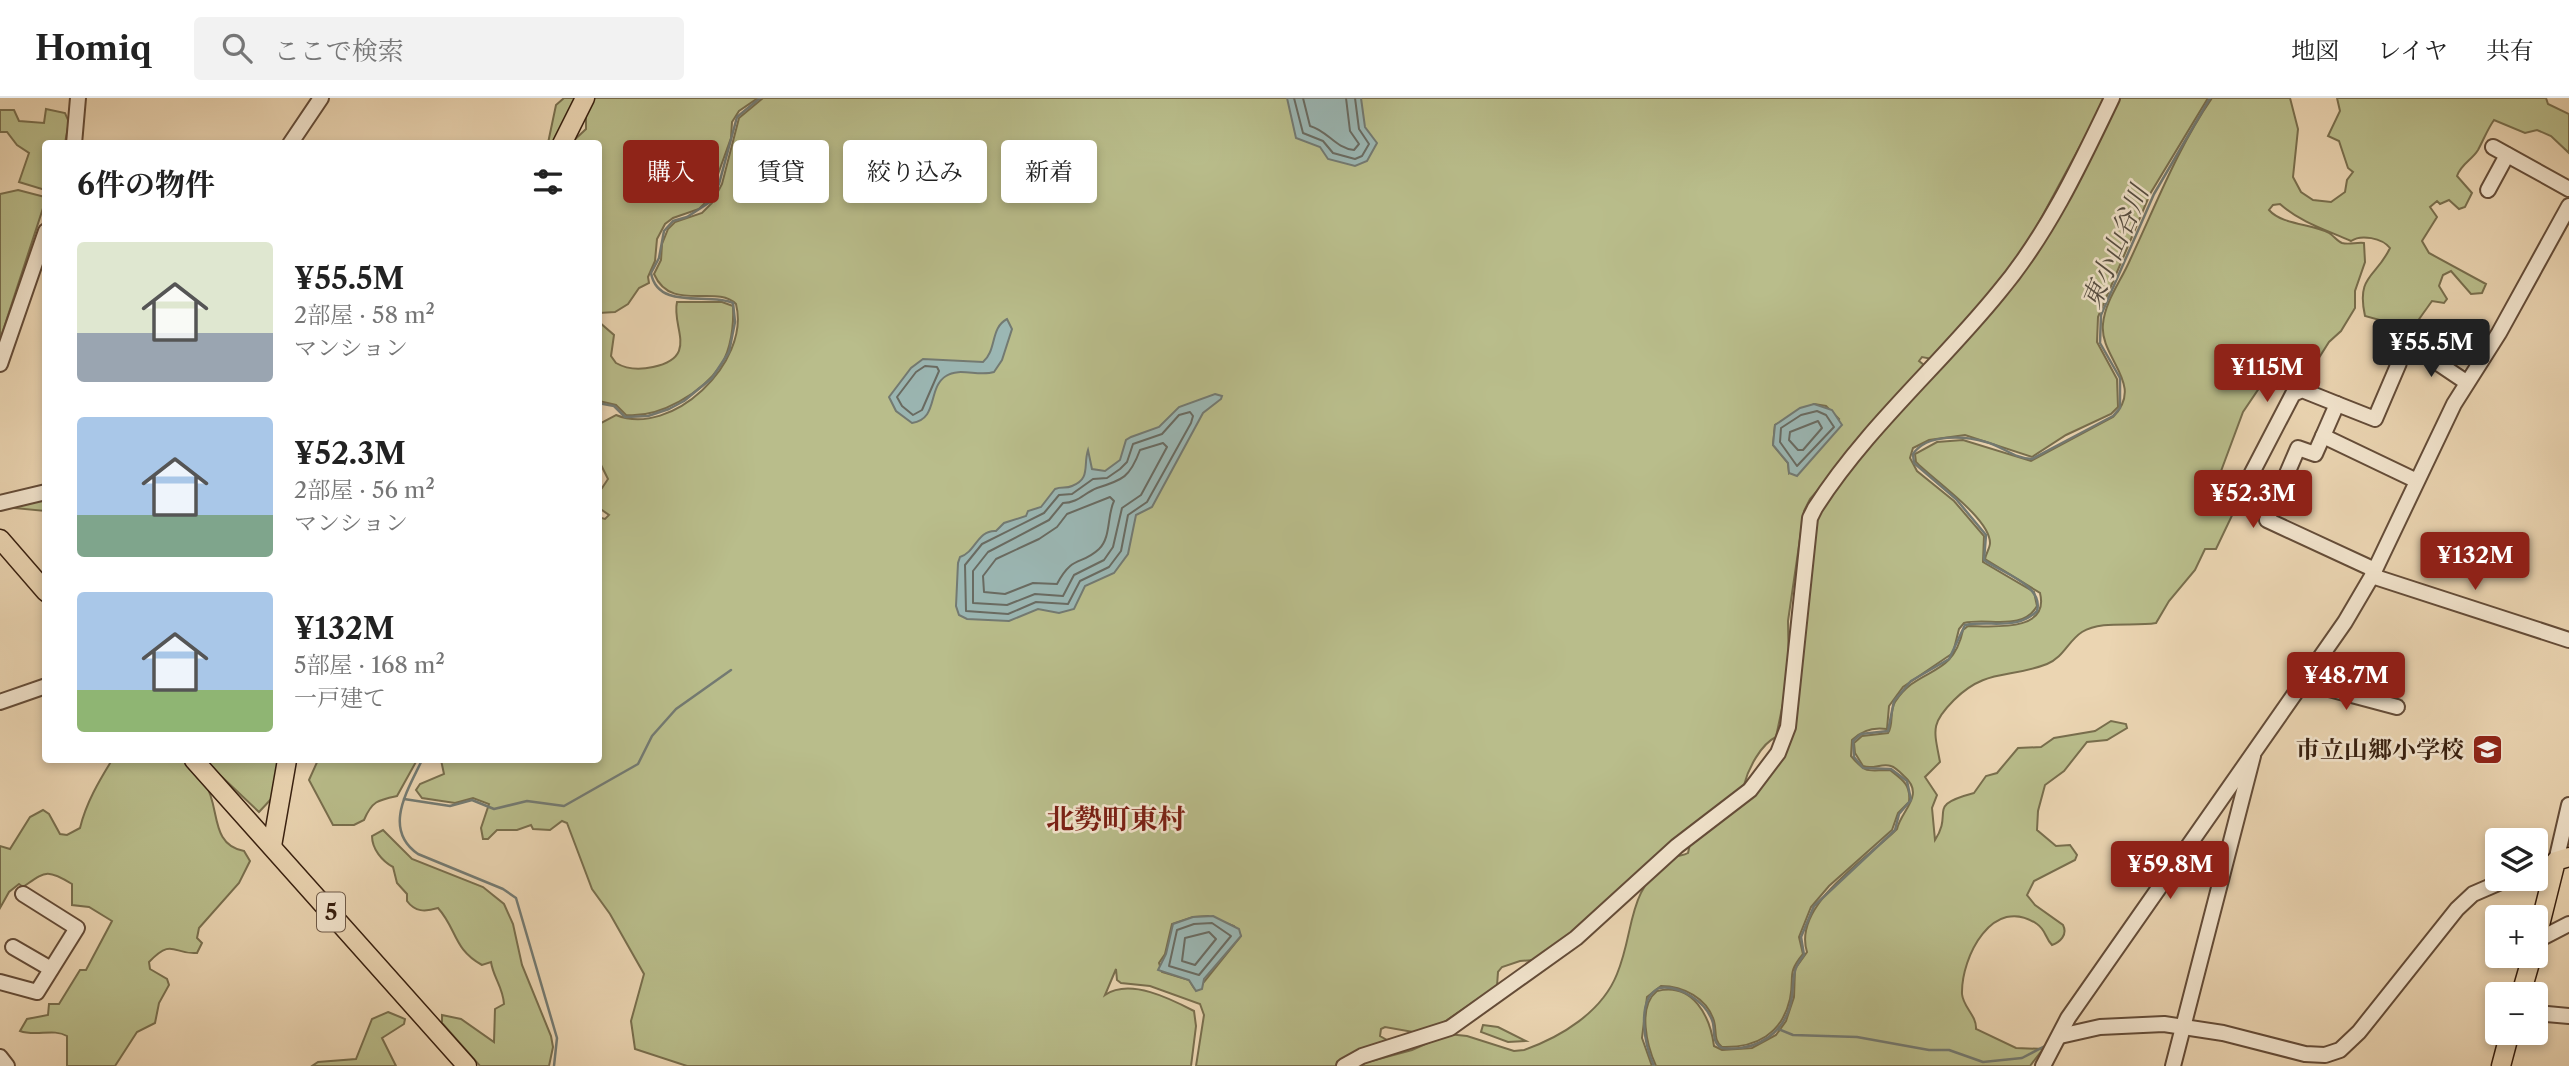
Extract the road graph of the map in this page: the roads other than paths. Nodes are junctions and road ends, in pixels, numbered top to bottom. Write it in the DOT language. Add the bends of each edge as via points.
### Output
graph roads {
  1 [pos="78,98"];
  2 [pos="321,98"];
  3 [pos="585,98"];
  4 [pos="2112,98"];
  5 [pos="74,140"];
  6 [pos="293,140"];
  7 [pos="564,140"];
  8 [pos="2493,147"];
  9 [pos="2507,155"];
  10 [pos="2569,189"];
  11 [pos="2488,190"];
  12 [pos="2569,206"];
  13 [pos="42,243"];
  14 [pos="2414,347"];
  15 [pos="2399,363"];
  16 [pos="0,364"];
  17 [pos="2466,382"];
  18 [pos="2337,404"];
  19 [pos="2323,436"];
  20 [pos="2415,480"];
  21 [pos="42,493"];
  22 [pos="2241,494"];
  23 [pos="0,503"];
  24 [pos="0,539"];
  25 [pos="2373,573"];
  26 [pos="42,587"];
  27 [pos="2569,640"];
  28 [pos="2303,682"];
  29 [pos="42,687"];
  30 [pos="0,702"];
  31 [pos="2397,707"];
  32 [pos="2254,751"];
  33 [pos="197,763"];
  34 [pos="287,763"];
  35 [pos="2569,804"];
  36 [pos="272,846"];
  37 [pos="2562,859"];
  38 [pos="2485,889"];
  39 [pos="23,894"];
  40 [pos="2547,905"];
  41 [pos="2569,924"];
  42 [pos="2548,935"];
  43 [pos="13,947"];
  44 [pos="51,970"];
  45 [pos="0,982"];
  46 [pos="2548,1014"];
  47 [pos="2569,1016"];
  48 [pos="2184,1026"];
  49 [pos="2060,1036"];
  50 [pos="2507,1045"];
  51 [pos="2340,1050"];
  52 [pos="0,1057"];
  53 [pos="7,1066"];
  54 [pos="467,1066"];
  55 [pos="1344,1066"];
  56 [pos="2043,1066"];
  57 [pos="2173,1066"];
  58 [pos="2336,1066"];
  59 [pos="2501,1066"];
  1 -- 5 [label="street"];
  2 -- 6 [label="street"];
  3 -- 7 [label="main road"];
  4 -- 55 [label="street" via="2020,265 1859,450 1815,508 1810,518 1788,727 1764,775 1576,938 1450,1028"];
  8 -- 9 [label="street"];
  9 -- 10 [label="street"];
  9 -- 11 [label="street"];
  12 -- 17 [label="street" via="2499,333"];
  13 -- 16 [label="street"];
  14 -- 17 [label="street"];
  15 -- 18 [label="street" via="2375,419"];
  17 -- 20 [label="street"];
  18 -- 19 [label="street"];
  18 -- 22 [label="street" via="2302,390 2293,394"];
  19 -- 20 [label="street"];
  19 -- 25 [label="street" via="2315,454 2298,448 2266,520"];
  20 -- 25 [label="street"];
  21 -- 23 [label="street"];
  24 -- 26 [label="main road"];
  25 -- 27 [label="street"];
  25 -- 28 [label="street"];
  28 -- 31 [label="street"];
  28 -- 32 [label="street"];
  29 -- 30 [label="street"];
  32 -- 48 [label="street"];
  32 -- 49 [label="street" via="2068,1018"];
  33 -- 36 [label="main road, 5"];
  34 -- 36 [label="main road"];
  35 -- 37 [label="street"];
  36 -- 54 [label="main road, 5"];
  37 -- 40 [label="main road"];
  38 -- 51 [label="street" via="2457,909"];
  39 -- 44 [label="street" via="78,928"];
  41 -- 42 [label="street"];
  43 -- 44 [label="street"];
  44 -- 45 [label="street" via="37,992"];
  46 -- 47 [label="street"];
  48 -- 49 [label="street" via="2127,1025"];
  48 -- 51 [label="street" via="2316,1056"];
  48 -- 57 [label="street"];
  49 -- 56 [label="street"];
  50 -- 59 [label="main road"];
  51 -- 58 [label="street"];
  52 -- 53 [label="street"];
}
